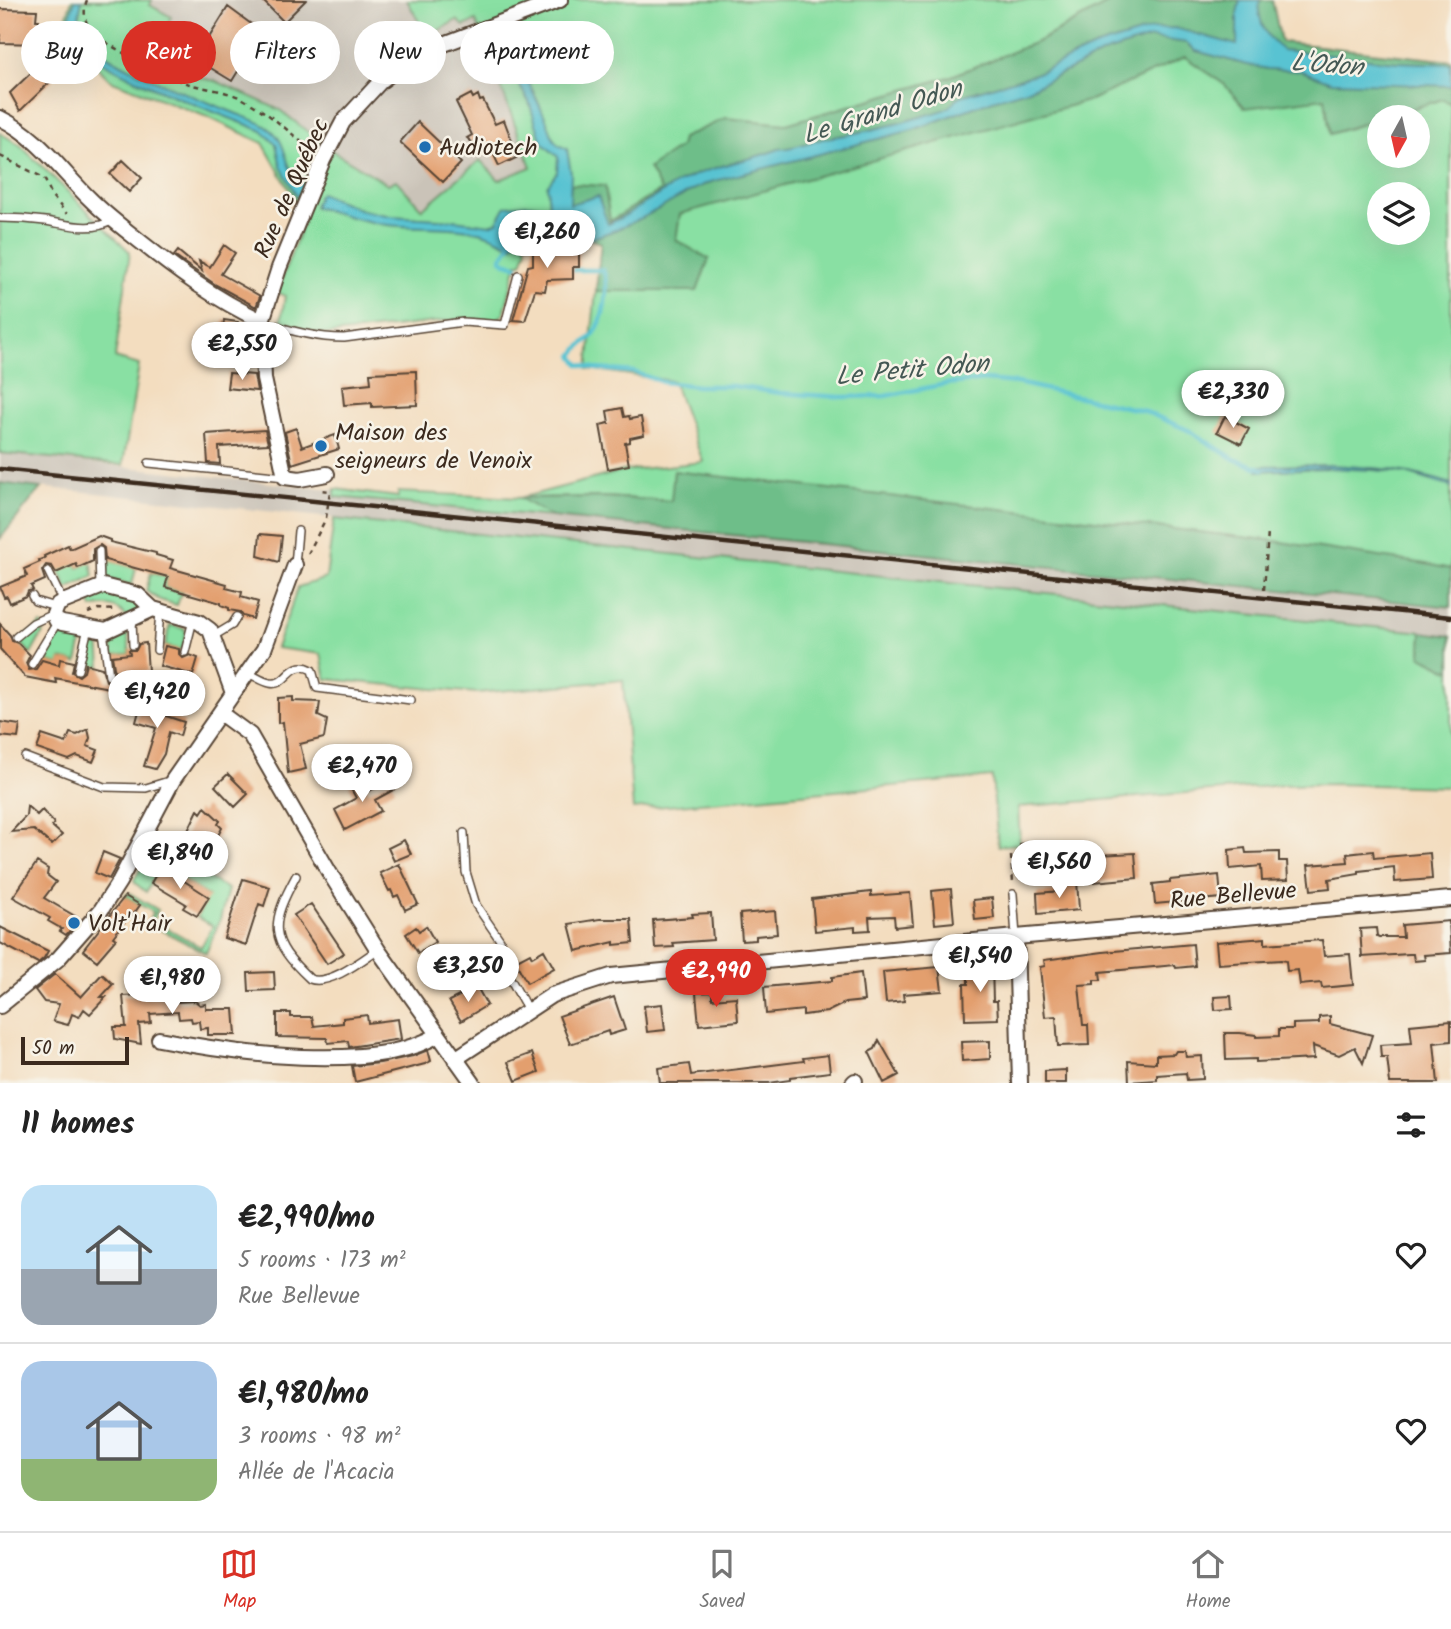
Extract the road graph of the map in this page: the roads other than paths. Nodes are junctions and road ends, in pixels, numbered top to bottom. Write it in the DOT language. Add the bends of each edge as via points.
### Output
graph roads {
  1 [pos="560,0"];
  2 [pos="0,118"];
  3 [pos="0,218"];
  4 [pos="113,220"];
  5 [pos="519,275"];
  6 [pos="262,321"];
  7 [pos="149,463"];
  8 [pos="327,474"];
  9 [pos="285,477"];
  10 [pos="299,531"];
  11 [pos="99,551"];
  12 [pos="295,565"];
  13 [pos="48,571"];
  14 [pos="100,587"];
  15 [pos="32,596"];
  16 [pos="156,610"];
  17 [pos="58,611"];
  18 [pos="237,617"];
  19 [pos="193,620"];
  20 [pos="130,621"];
  21 [pos="81,627"];
  22 [pos="103,631"];
  23 [pos="16,637"];
  24 [pos="212,637"];
  25 [pos="133,645"];
  26 [pos="157,650"];
  27 [pos="185,652"];
  28 [pos="32,664"];
  29 [pos="78,670"];
  30 [pos="248,673"];
  31 [pos="109,676"];
  32 [pos="233,693"];
  33 [pos="411,700"];
  34 [pos="219,713"];
  35 [pos="25,757"];
  36 [pos="173,780"];
  37 [pos="464,833"];
  38 [pos="296,876"];
  39 [pos="1013,894"];
  40 [pos="1451,899"];
  41 [pos="1016,937"];
  42 [pos="377,950"];
  43 [pos="0,1006"];
  44 [pos="528,1010"];
  45 [pos="438,1035"];
  46 [pos="159,1039"];
  47 [pos="455,1059"];
  48 [pos="474,1083"];
  49 [pos="1020,1083"];
  1 -- 6 [label="street, Rue de Québec" via="415,55 362,100 343,122 323,160"];
  2 -- 4 [label="street" via="62,166"];
  3 -- 4 [label="lane" via="71,226"];
  4 -- 6 [label="street" via="173,269"];
  5 -- 6 [label="lane" via="505,325 463,322 337,338"];
  6 -- 9 [label="street, Rue de Québec" via="264,379"];
  7 -- 9 [label="lane"];
  8 -- 9 [label="street"];
  10 -- 12 [label="lane"];
  11 -- 14 [label="lane"];
  12 -- 30 [label="street" via="264,649"];
  13 -- 17 [label="lane"];
  14 -- 16 [label="street" via="138,595"];
  14 -- 17 [label="street"];
  15 -- 17 [label="lane"];
  16 -- 19 [label="street"];
  16 -- 20 [label="street"];
  16 -- 26 [label="lane"];
  17 -- 21 [label="street"];
  17 -- 23 [label="lane"];
  17 -- 28 [label="lane"];
  18 -- 24 [label="lane"];
  19 -- 24 [label="street" via="206,625"];
  19 -- 27 [label="lane"];
  20 -- 22 [label="street"];
  20 -- 25 [label="lane"];
  21 -- 22 [label="street"];
  21 -- 29 [label="lane"];
  22 -- 31 [label="lane"];
  24 -- 32 [label="street"];
  30 -- 32 [label="street"];
  30 -- 33 [label="lane" via="278,683 296,667 305,667 312,670 317,688"];
  32 -- 34 [label="street"];
  34 -- 36 [label="street"];
  34 -- 42 [label="street" via="250,735"];
  35 -- 36 [label="lane" via="104,787 146,788"];
  36 -- 43 [label="street" via="102,910 58,959"];
  37 -- 44 [label="lane" via="466,872 476,905 500,940 507,972"];
  38 -- 42 [label="lane" via="281,907 276,935 310,979 323,981"];
  39 -- 41 [label="lane"];
  40 -- 41 [label="street, Rue Bellevue"];
  41 -- 44 [label="street, Rue Bellevue" via="611,976 552,995"];
  41 -- 49 [label="street"];
  42 -- 45 [label="street"];
  44 -- 47 [label="street, Rue Bellevue"];
  45 -- 46 [label="street" via="397,1051 306,1056 237,1052"];
  45 -- 47 [label="street"];
  47 -- 48 [label="street"];
}
